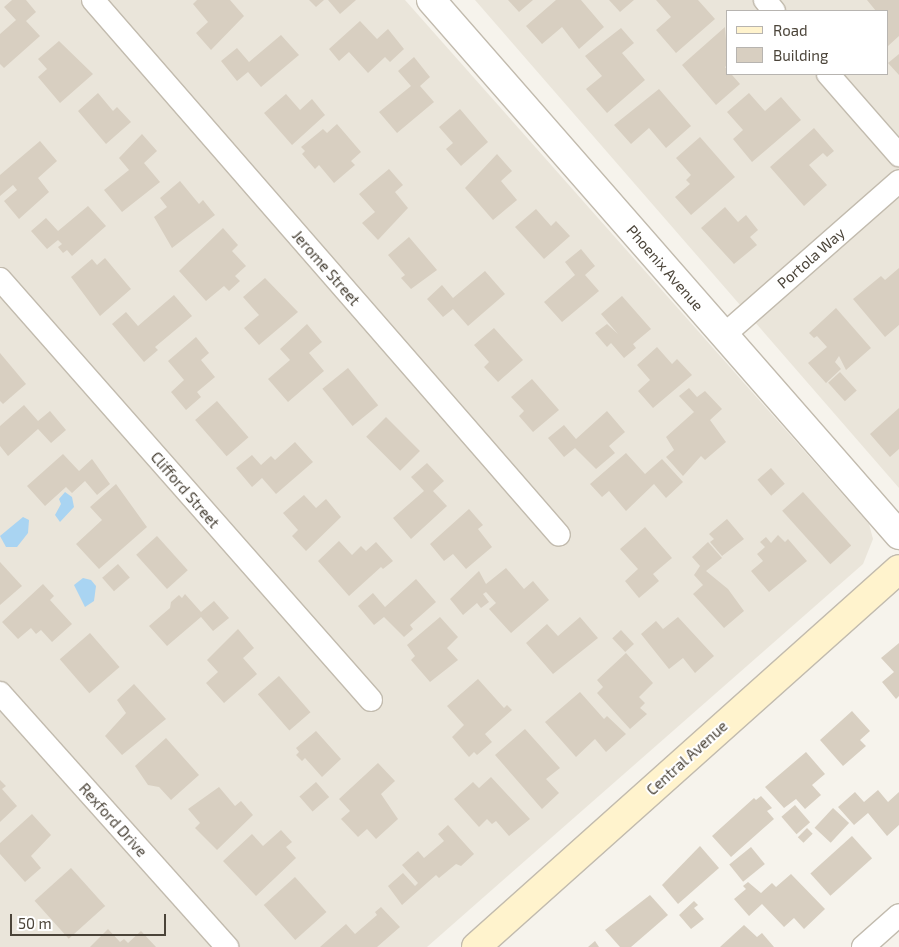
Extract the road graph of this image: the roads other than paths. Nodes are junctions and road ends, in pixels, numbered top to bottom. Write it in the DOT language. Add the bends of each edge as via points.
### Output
graph roads {
  1 [pos="93,0"];
  2 [pos="431,0"];
  3 [pos="765,0"];
  4 [pos="773,10"];
  5 [pos="829,75"];
  6 [pos="899,155"];
  7 [pos="899,181"];
  8 [pos="2,287"];
  9 [pos="724,335"];
  10 [pos="559,535"];
  11 [pos="899,535"];
  12 [pos="899,569"];
  13 [pos="1,696"];
  14 [pos="371,700"];
  15 [pos="899,915"];
  16 [pos="227,947"];
  17 [pos="476,947"];
  18 [pos="863,947"];
  1 -- 10 [label="street, Jerome Street"];
  2 -- 9 [label="street, Phoenix Avenue"];
  3 -- 4 [label="street"];
  5 -- 6 [label="street"];
  7 -- 9 [label="street, Portola Way"];
  8 -- 14 [label="street, Clifford Street"];
  9 -- 11 [label="street, Phoenix Avenue"];
  12 -- 17 [label="main road, Central Avenue"];
  13 -- 16 [label="street, Rexford Drive"];
  15 -- 18 [label="street"];
}
